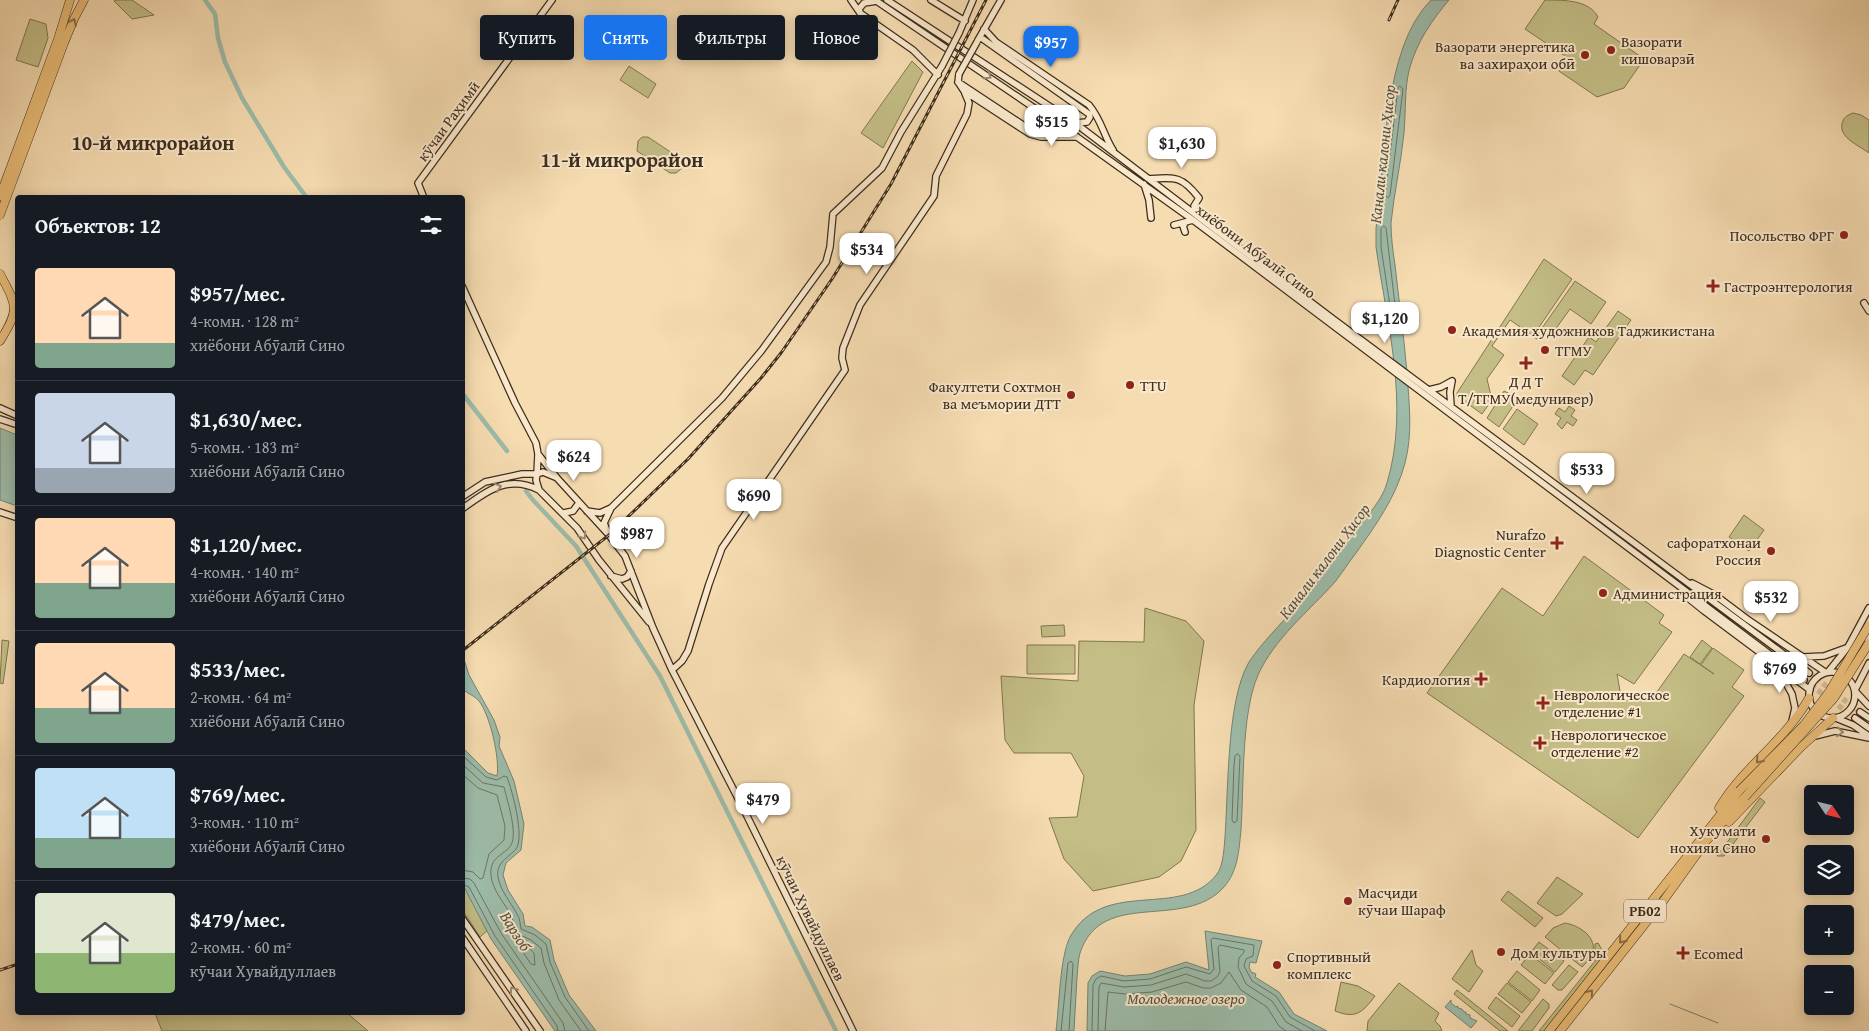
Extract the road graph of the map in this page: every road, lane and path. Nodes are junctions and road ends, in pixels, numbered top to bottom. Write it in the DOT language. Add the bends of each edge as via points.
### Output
graph roads {
  1 [pos="70,0"];
  2 [pos="84,0"];
  3 [pos="552,0"];
  4 [pos="851,0"];
  5 [pos="887,0"];
  6 [pos="931,0"];
  7 [pos="973,0"];
  8 [pos="1000,0"];
  9 [pos="876,1"];
  10 [pos="860,13"];
  11 [pos="964,21"];
  12 [pos="984,29"];
  13 [pos="979,39"];
  14 [pos="938,75"];
  15 [pos="958,82"];
  16 [pos="964,91"];
  17 [pos="980,100"];
  18 [pos="969,103"];
  19 [pos="1029,104"];
  20 [pos="1075,122"];
  21 [pos="1077,137"];
  22 [pos="1116,154"];
  23 [pos="1149,179"];
  24 [pos="1144,184"];
  25 [pos="423,195"];
  26 [pos="0,196"];
  27 [pos="0,215"];
  28 [pos="1200,217"];
  29 [pos="1151,218"];
  30 [pos="1193,220"];
  31 [pos="1174,225"];
  32 [pos="1185,232"];
  33 [pos="1,277"];
  34 [pos="465,293"];
  35 [pos="1864,303"];
  36 [pos="1869,311"];
  37 [pos="1331,321"];
  38 [pos="0,341"];
  39 [pos="1425,389"];
  40 [pos="1451,406"];
  41 [pos="0,408"];
  42 [pos="15,415"];
  43 [pos="0,419"];
  44 [pos="15,424"];
  45 [pos="538,454"];
  46 [pos="537,474"];
  47 [pos="557,478"];
  48 [pos="539,490"];
  49 [pos="465,495"];
  50 [pos="579,503"];
  51 [pos="465,507"];
  52 [pos="611,508"];
  53 [pos="587,511"];
  54 [pos="0,512"];
  55 [pos="564,513"];
  56 [pos="15,517"];
  57 [pos="609,535"];
  58 [pos="631,571"];
  59 [pos="611,576"];
  60 [pos="1684,580"];
  61 [pos="1680,586"];
  62 [pos="1869,608"];
  63 [pos="1869,625"];
  64 [pos="653,628"];
  65 [pos="1869,643"];
  66 [pos="1848,647"];
  67 [pos="1803,657"];
  68 [pos="1869,663"];
  69 [pos="1776,665"];
  70 [pos="672,670"];
  71 [pos="1827,672"];
  72 [pos="1809,673"];
  73 [pos="1804,680"];
  74 [pos="1855,691"];
  75 [pos="1810,694"];
  76 [pos="1869,706"];
  77 [pos="1860,712"];
  78 [pos="1834,718"];
  79 [pos="1855,718"];
  80 [pos="1869,718"];
  81 [pos="1791,723"];
  82 [pos="1869,728"];
  83 [pos="1811,737"];
  84 [pos="1869,737"];
  85 [pos="1742,794"];
  86 [pos="1709,828"];
  87 [pos="1704,845"];
  88 [pos="465,922"];
  89 [pos="465,941"];
  90 [pos="526,1031"];
  91 [pos="540,1031"];
  92 [pos="853,1031"];
  93 [pos="1549,1031"];
  94 [pos="1560,1031"];
  1 -- 26 [label="highway"];
  27 -- 2 [label="highway, one-way" via="64,43"];
  3 -- 25 [label="main road, кӯчаи Раҳимӣ" via="418,183"];
  4 -- 10 [label="main road"];
  5 -- 20 [label="main road, хиёбони Абӯалӣ Сино"];
  6 -- 11 [label="main road"];
  7 -- 11 [label="main road"];
  8 -- 12 [label="main road"];
  9 -- 10 [label="main road" via="864,3"];
  9 -- 19 [label="main road, хиёбони Абӯалӣ Сино, one-way"];
  10 -- 14 [label="main road" via="913,50"];
  11 -- 14 [label="main road, bridge"];
  12 -- 13 [label="main road"];
  12 -- 22 [label="main road" via="996,42 1089,105"];
  13 -- 15 [label="main road, bridge" via="959,74"];
  13 -- 20 [label="main road" via="1089,114 1086,122"];
  14 -- 52 [label="main road" via="882,168 833,214 826,262 762,350 722,398"];
  15 -- 16 [label="main road"];
  15 -- 19 [label="main road" via="1031,128 1038,119"];
  16 -- 17 [label="main road"];
  16 -- 18 [label="main road"];
  17 -- 18 [label="main road"];
  17 -- 21 [label="main road" via="1030,134"];
  18 -- 70 [label="main road" via="967,114 936,176 934,196 860,305 843,348 845,370 722,548 688,650"];
  19 -- 21 [label="main road, хиёбони Абӯалӣ Сино"];
  20 -- 22 [label="main road, хиёбони Абӯалӣ Сино"];
  21 -- 24 [label="main road, хиёбони Абӯалӣ Сино"];
  22 -- 23 [label="main road, хиёбони Абӯалӣ Сино"];
  23 -- 28 [label="main road, хиёбони Абӯалӣ Сино"];
  23 -- 28 [label="main road" via="1182,180 1199,198 1194,208"];
  24 -- 29 [label="main road"];
  24 -- 30 [label="main road, хиёбони Абӯалӣ Сино"];
  28 -- 37 [label="main road, хиёбони Абӯалӣ Сино"];
  30 -- 31 [label="main road"];
  30 -- 32 [label="main road" via="1184,224"];
  30 -- 37 [label="main road, хиёбони Абӯалӣ Сино"];
  33 -- 38 [label="highway" via="15,312"];
  34 -- 45 [label="main road, кӯчаи Хувайдуллаев" via="536,443"];
  35 -- 36 [label="main road"];
  37 -- 39 [label="main road, хиёбони Абӯалӣ Сино"];
  39 -- 40 [label="main road, хиёбони Абӯалӣ Сино"];
  39 -- 40 [label="main road" via="1452,382"];
  39 -- 61 [label="main road, хиёбони Абӯалӣ Сино"];
  40 -- 60 [label="main road, хиёбони Абӯалӣ Сино"];
  41 -- 42 [label="main road"];
  43 -- 44 [label="main road"];
  45 -- 46 [label="main road, кӯчаи Хувайдуллаев"];
  45 -- 47 [label="main road, кӯчаи Хувайдуллаев"];
  46 -- 47 [label="main road" via="543,472"];
  46 -- 48 [label="main road, кӯчаи Хувайдуллаев"];
  46 -- 49 [label="main road" via="485,482"];
  47 -- 50 [label="main road, кӯчаи Хувайдуллаев"];
  51 -- 48 [label="main road, one-way" via="487,491 508,484 528,484"];
  48 -- 55 [label="main road, кӯчаи Хувайдуллаев"];
  50 -- 53 [label="main road, кӯчаи Хувайдуллаев"];
  50 -- 55 [label="main road" via="573,511"];
  52 -- 53 [label="main road" via="600,512"];
  52 -- 57 [label="main road" via="604,523"];
  53 -- 57 [label="main road, кӯчаи Хувайдуллаев"];
  54 -- 56 [label="main road"];
  55 -- 59 [label="main road, кӯчаи Хувайдуллаев, one-way"];
  57 -- 58 [label="main road, кӯчаи Хувайдуллаев" via="625,556"];
  58 -- 59 [label="main road" via="627,577"];
  58 -- 64 [label="main road, кӯчаи Хувайдуллаев"];
  59 -- 64 [label="main road, кӯчаи Хувайдуллаев"];
  60 -- 67 [label="main road" via="1716,595"];
  60 -- 72 [label="main road, хиёбони Абӯалӣ Сино"];
  61 -- 69 [label="main road" via="1688,598"];
  61 -- 73 [label="main road, хиёбони Абӯалӣ Сино"];
  62 -- 66 [label="main road"];
  63 -- 85 [label="highway, bridge" via="1829,692"];
  64 -- 70 [label="main road, кӯчаи Хувайдуллаев"];
  65 -- 85 [label="highway, bridge" via="1834,698"];
  66 -- 67 [label="main road" via="1824,656"];
  66 -- 71 [label="main road"];
  67 -- 71 [label="main road"];
  68 -- 74 [label="main road"];
  69 -- 75 [label="main road"];
  69 -- 81 [label="main road" via="1794,701"];
  70 -- 92 [label="main road, кӯчаи Хувайдуллаев"];
  71 -- 74 [label="main road" via="1846,675"];
  71 -- 75 [label="main road" via="1815,679"];
  74 -- 76 [label="main road"];
  74 -- 78 [label="main road" via="1851,708"];
  75 -- 78 [label="main road" via="1815,710"];
  75 -- 81 [label="highway, РБ02"];
  77 -- 80 [label="main road"];
  78 -- 83 [label="highway, РБ02"];
  78 -- 84 [label="main road" via="1853,725"];
  79 -- 82 [label="main road"];
  81 -- 86 [label="highway, РБ02, one-way" via="1726,796"];
  83 -- 84 [label="main road, one-way" via="1835,731"];
  83 -- 87 [label="highway, РБ02"];
  85 -- 86 [label="highway, РБ02"];
  85 -- 87 [label="highway, РБ02"];
  86 -- 93 [label="highway, РБ02, one-way"];
  94 -- 87 [label="highway, РБ02, one-way"];
  91 -- 88 [label="main road, one-way"];
  89 -- 90 [label="main road"];
}
